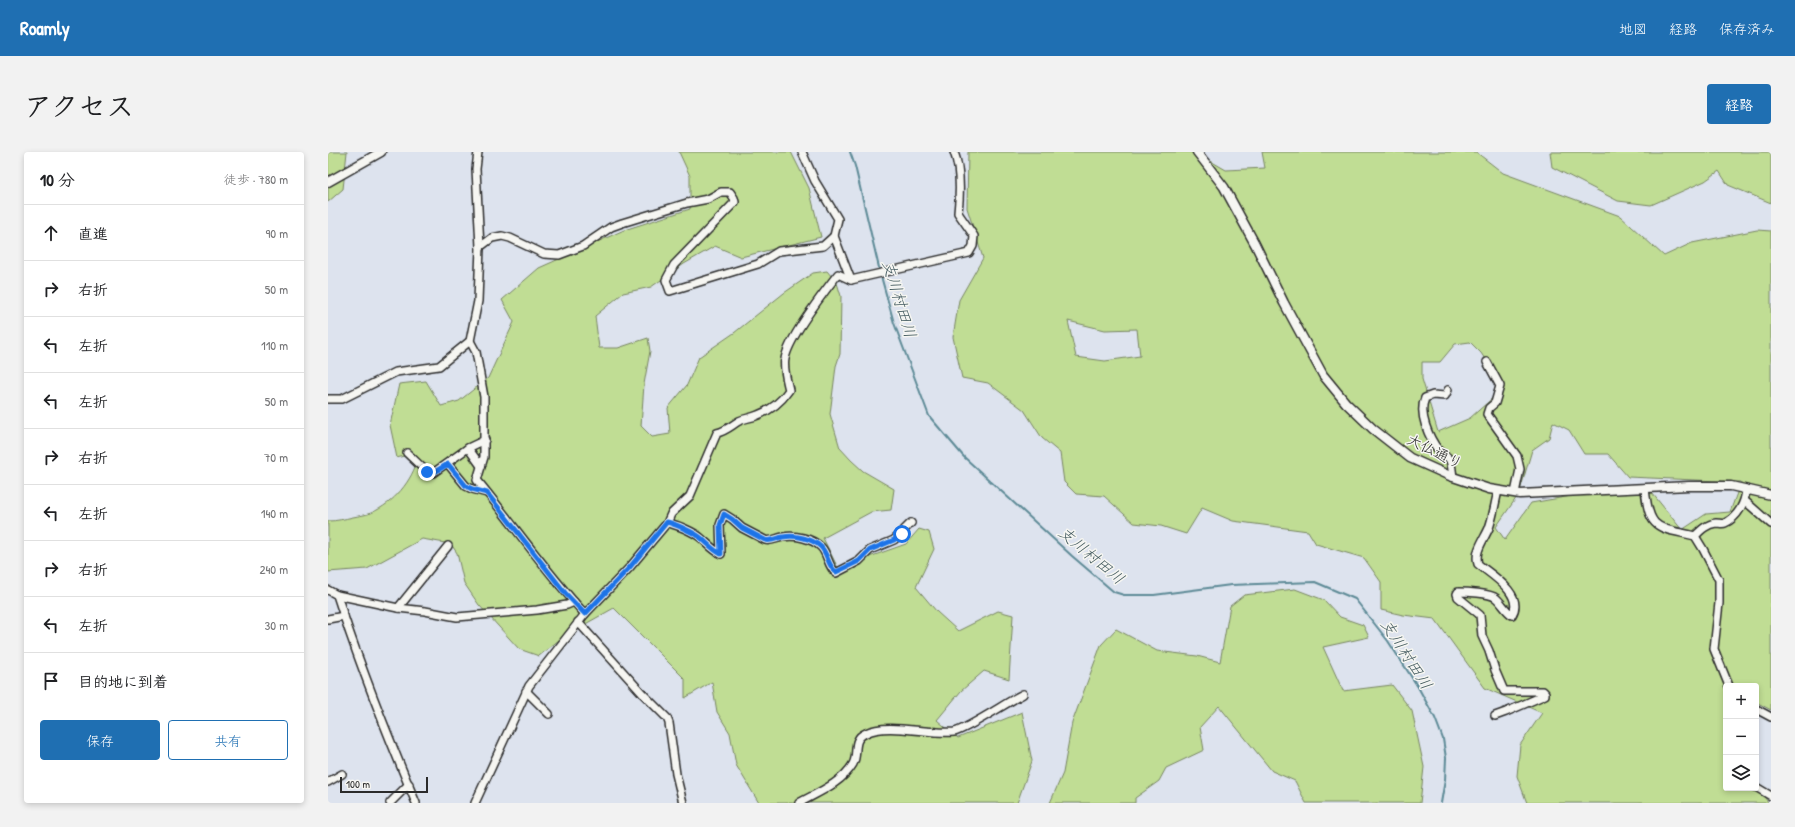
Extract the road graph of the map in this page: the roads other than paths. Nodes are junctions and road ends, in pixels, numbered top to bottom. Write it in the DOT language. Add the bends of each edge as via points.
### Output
graph roads {
  1 [pos="381,152"];
  2 [pos="478,152"];
  3 [pos="802,152"];
  4 [pos="954,152"];
  5 [pos="1196,152"];
  6 [pos="328,182"];
  7 [pos="834,236"];
  8 [pos="480,247"];
  9 [pos="851,280"];
  10 [pos="470,341"];
  11 [pos="1487,362"];
  12 [pos="1448,390"];
  13 [pos="328,399"];
  14 [pos="485,440"];
  15 [pos="468,448"];
  16 [pos="407,453"];
  17 [pos="448,464"];
  18 [pos="481,466"];
  19 [pos="477,477"];
  20 [pos="1453,477"];
  21 [pos="465,484"];
  22 [pos="1645,488"];
  23 [pos="1746,490"];
  24 [pos="1498,491"];
  25 [pos="487,493"];
  26 [pos="1515,493"];
  27 [pos="1771,495"];
  28 [pos="1745,501"];
  29 [pos="667,522"];
  30 [pos="911,523"];
  31 [pos="1771,524"];
  32 [pos="1695,536"];
  33 [pos="448,546"];
  34 [pos="328,590"];
  35 [pos="337,595"];
  36 [pos="574,602"];
  37 [pos="398,608"];
  38 [pos="585,614"];
  39 [pos="344,616"];
  40 [pos="328,619"];
  41 [pos="578,622"];
  42 [pos="1727,683"];
  43 [pos="526,692"];
  44 [pos="1023,694"];
  45 [pos="1759,711"];
  46 [pos="549,714"];
  47 [pos="1495,716"];
  48 [pos="1771,717"];
  49 [pos="342,774"];
  50 [pos="328,782"];
  51 [pos="409,784"];
  52 [pos="1759,789"];
  53 [pos="1771,796"];
  54 [pos="390,803"];
  55 [pos="416,803"];
  56 [pos="475,803"];
  57 [pos="683,803"];
  58 [pos="799,803"];
  1 -- 6 [label="street"];
  2 -- 8 [label="street" via="476,169"];
  3 -- 7 [label="street" via="815,181 838,219"];
  4 -- 9 [label="street" via="960,197 958,213 974,236 969,253"];
  5 -- 20 [label="street, 大仏通り" via="1224,187 1323,375 1346,403 1385,439 1410,458"];
  7 -- 8 [label="street" via="823,246 779,251 758,264 670,292 666,280 674,265 735,202 730,192 721,192 708,199 622,222 583,246 559,255 544,254 502,236 492,238"];
  7 -- 9 [label="street"];
  8 -- 10 [label="street" via="478,301"];
  9 -- 29 [label="street" via="838,274 789,345 785,359 789,390 783,400 759,415 744,419 717,433 690,496 671,514"];
  10 -- 13 [label="street" via="439,366 396,372 342,399"];
  10 -- 14 [label="street" via="476,352 484,397"];
  11 -- 26 [label="street" via="1500,386 1487,414 1517,456 1520,469"];
  12 -- 20 [label="street" via="1445,396 1433,395 1425,398 1422,408 1429,438 1439,451 1449,458"];
  14 -- 15 [label="street"];
  14 -- 18 [label="street"];
  15 -- 17 [label="street"];
  15 -- 18 [label="street"];
  16 -- 17 [label="street" via="427,472 433,473"];
  17 -- 21 [label="street"];
  18 -- 19 [label="street"];
  19 -- 21 [label="street"];
  19 -- 25 [label="street"];
  20 -- 24 [label="street, 大仏通り"];
  21 -- 25 [label="street"];
  22 -- 23 [label="street, 大仏通り" via="1731,486"];
  22 -- 26 [label="street, 大仏通り"];
  22 -- 32 [label="street" via="1648,515 1654,524"];
  23 -- 27 [label="street, 大仏通り"];
  23 -- 28 [label="street"];
  24 -- 26 [label="street, 大仏通り"];
  24 -- 47 [label="street" via="1489,528 1478,550 1477,560 1478,564 1506,587 1513,598 1514,611 1512,615 1490,595 1458,592 1457,594 1480,615 1482,636 1504,691 1546,693"];
  25 -- 36 [label="street"];
  28 -- 31 [label="street"];
  28 -- 32 [label="street" via="1737,513 1725,523 1706,526"];
  29 -- 30 [label="street" via="696,535 721,554 720,525 724,514 742,528 765,540 790,536 812,540 822,548 832,570 836,572 859,561 870,550 894,540"];
  29 -- 38 [label="street" via="630,567"];
  32 -- 42 [label="street" via="1718,580 1719,603 1714,649"];
  33 -- 37 [label="street"];
  34 -- 35 [label="street"];
  35 -- 37 [label="street"];
  35 -- 39 [label="street"];
  36 -- 37 [label="street" via="537,610 457,617"];
  36 -- 38 [label="street"];
  38 -- 41 [label="street"];
  39 -- 40 [label="street"];
  39 -- 51 [label="street" via="372,696"];
  41 -- 43 [label="street"];
  41 -- 57 [label="street" via="667,718"];
  43 -- 46 [label="street"];
  43 -- 56 [label="street"];
  44 -- 58 [label="street" via="954,732 890,729 865,733 856,744 854,763 846,773 825,789"];
  45 -- 48 [label="street"];
  49 -- 50 [label="street"];
  51 -- 54 [label="street"];
  51 -- 55 [label="street"];
  52 -- 53 [label="street"];
}
